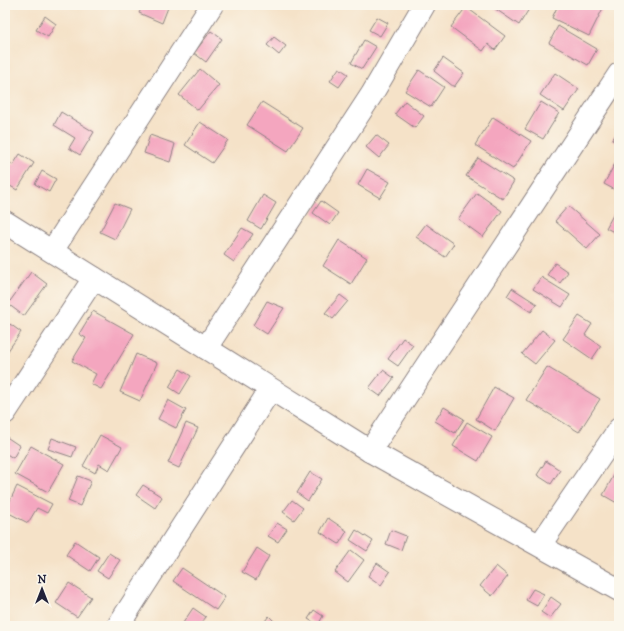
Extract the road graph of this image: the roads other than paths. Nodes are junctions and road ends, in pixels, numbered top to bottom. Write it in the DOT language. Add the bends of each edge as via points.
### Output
graph roads {
  1 [pos="212,5"];
  2 [pos="424,5"];
  3 [pos="619,74"];
  4 [pos="5,222"];
  5 [pos="52,251"];
  6 [pos="94,278"];
  7 [pos="206,348"];
  8 [pos="270,390"];
  9 [pos="5,413"];
  10 [pos="619,429"];
  11 [pos="370,451"];
  12 [pos="540,545"];
  13 [pos="619,590"];
  14 [pos="118,626"];
  1 -- 5 [label="street"];
  2 -- 7 [label="street" via="372,94"];
  3 -- 11 [label="street"];
  4 -- 5 [label="street"];
  5 -- 6 [label="street"];
  6 -- 7 [label="street"];
  6 -- 9 [label="street"];
  7 -- 8 [label="street"];
  8 -- 11 [label="street"];
  8 -- 14 [label="street"];
  10 -- 12 [label="street"];
  11 -- 12 [label="street"];
  12 -- 13 [label="street"];
}
